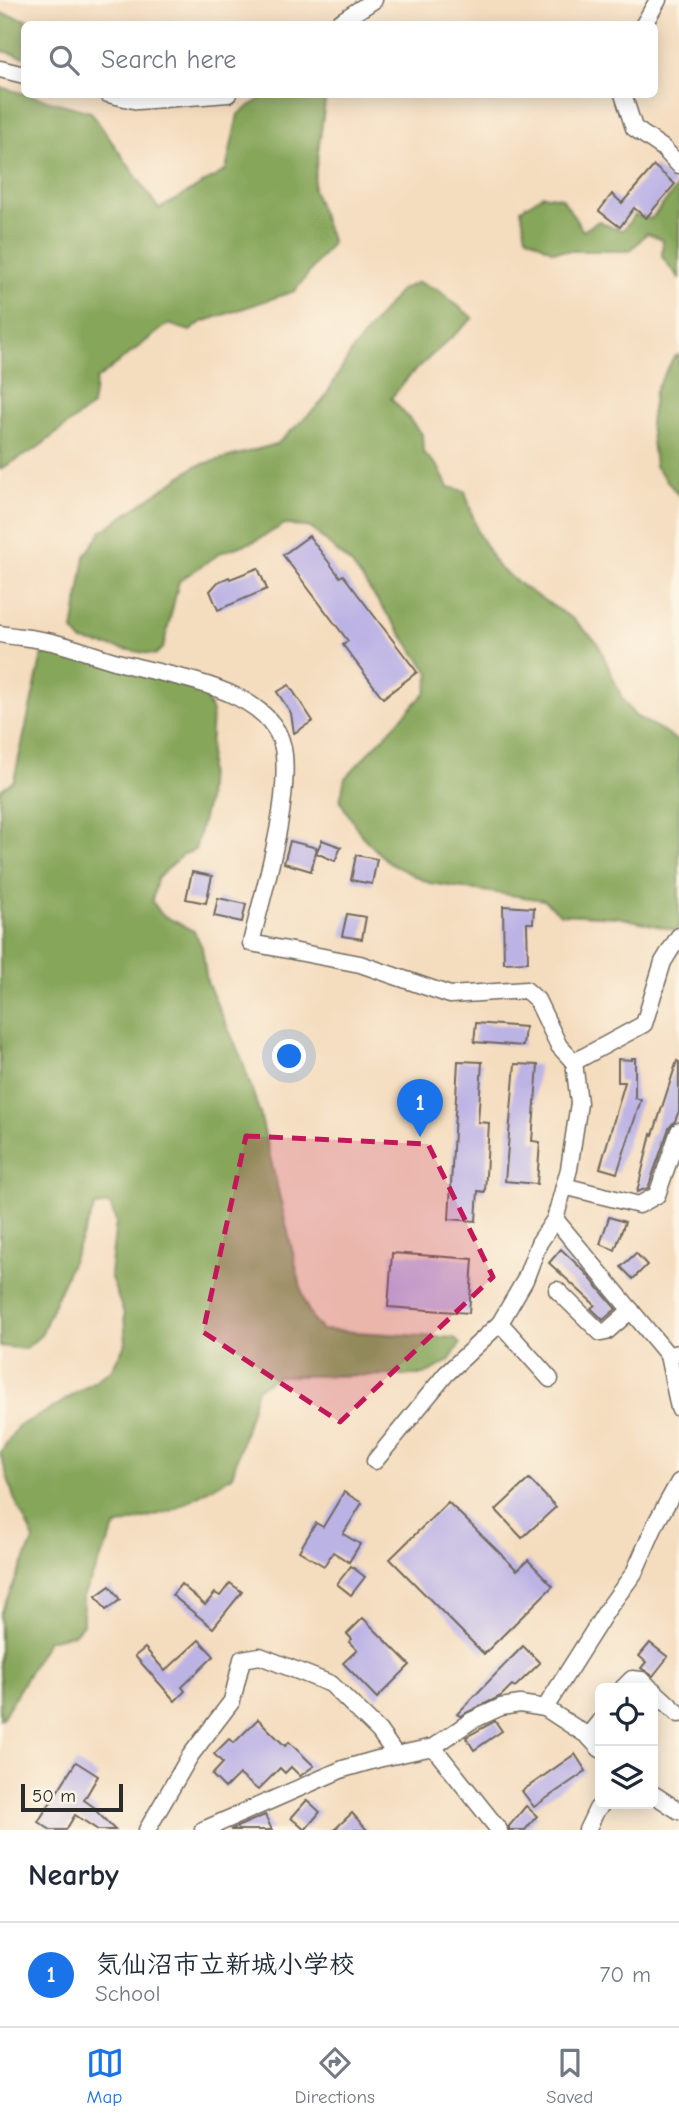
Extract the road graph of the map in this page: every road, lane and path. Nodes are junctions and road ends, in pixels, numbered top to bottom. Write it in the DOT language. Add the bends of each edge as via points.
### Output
graph roads {
  1 [pos="374,0"];
  2 [pos="658,0"];
  3 [pos="342,21"];
  4 [pos="646,21"];
  5 [pos="0,69"];
  6 [pos="21,74"];
  7 [pos="123,98"];
  8 [pos="183,98"];
  9 [pos="624,98"];
  10 [pos="679,164"];
  11 [pos="0,634"];
  12 [pos="679,936"];
  13 [pos="575,1062"];
  14 [pos="679,1131"];
  15 [pos="564,1185"];
  16 [pos="555,1219"];
  17 [pos="557,1290"];
  18 [pos="631,1310"];
  19 [pos="500,1323"];
  20 [pos="673,1354"];
  21 [pos="550,1379"];
  22 [pos="679,1408"];
  23 [pos="375,1461"];
  24 [pos="679,1482"];
  25 [pos="628,1683"];
  26 [pos="645,1683"];
  27 [pos="658,1695"];
  28 [pos="545,1708"];
  29 [pos="679,1714"];
  30 [pos="595,1728"];
  31 [pos="589,1736"];
  32 [pos="597,1746"];
  33 [pos="433,1747"];
  34 [pos="396,1755"];
  35 [pos="658,1797"];
  36 [pos="597,1809"];
  37 [pos="679,1811"];
  38 [pos="147,1830"];
  39 [pos="203,1830"];
  40 [pos="499,1830"];
  41 [pos="587,1830"];
  1 -- 3 [label="street"];
  2 -- 4 [label="street"];
  5 -- 6 [label="street"];
  7 -- 8 [label="street" via="138,102"];
  9 -- 10 [label="street" via="634,128"];
  11 -- 13 [label="street" via="54,642 202,682 233,694 276,729 284,753 282,806 251,943 360,964 450,995 526,990 537,1000 559,1046"];
  12 -- 13 [label="street" via="663,962 644,1024"];
  13 -- 15 [label="street" via="579,1103"];
  14 -- 15 [label="street" via="657,1195 639,1205"];
  15 -- 16 [label="street"];
  16 -- 18 [label="street"];
  16 -- 19 [label="street"];
  17 -- 18 [label="street" via="601,1333"];
  18 -- 20 [label="street"];
  19 -- 21 [label="street"];
  19 -- 23 [label="street" via="446,1374"];
  20 -- 22 [label="street"];
  24 -- 28 [label="street" via="634,1573"];
  25 -- 26 [label="street" via="632,1679"];
  27 -- 29 [label="street"];
  28 -- 31 [label="street"];
  28 -- 33 [label="street" via="501,1707"];
  30 -- 31 [label="street"];
  31 -- 32 [label="street"];
  33 -- 34 [label="street"];
  33 -- 40 [label="street"];
  34 -- 38 [label="street" via="379,1731 331,1684 260,1656 242,1659 232,1701 190,1756"];
  34 -- 39 [label="street" via="343,1769"];
  35 -- 37 [label="street"];
  36 -- 41 [label="street"];
}
